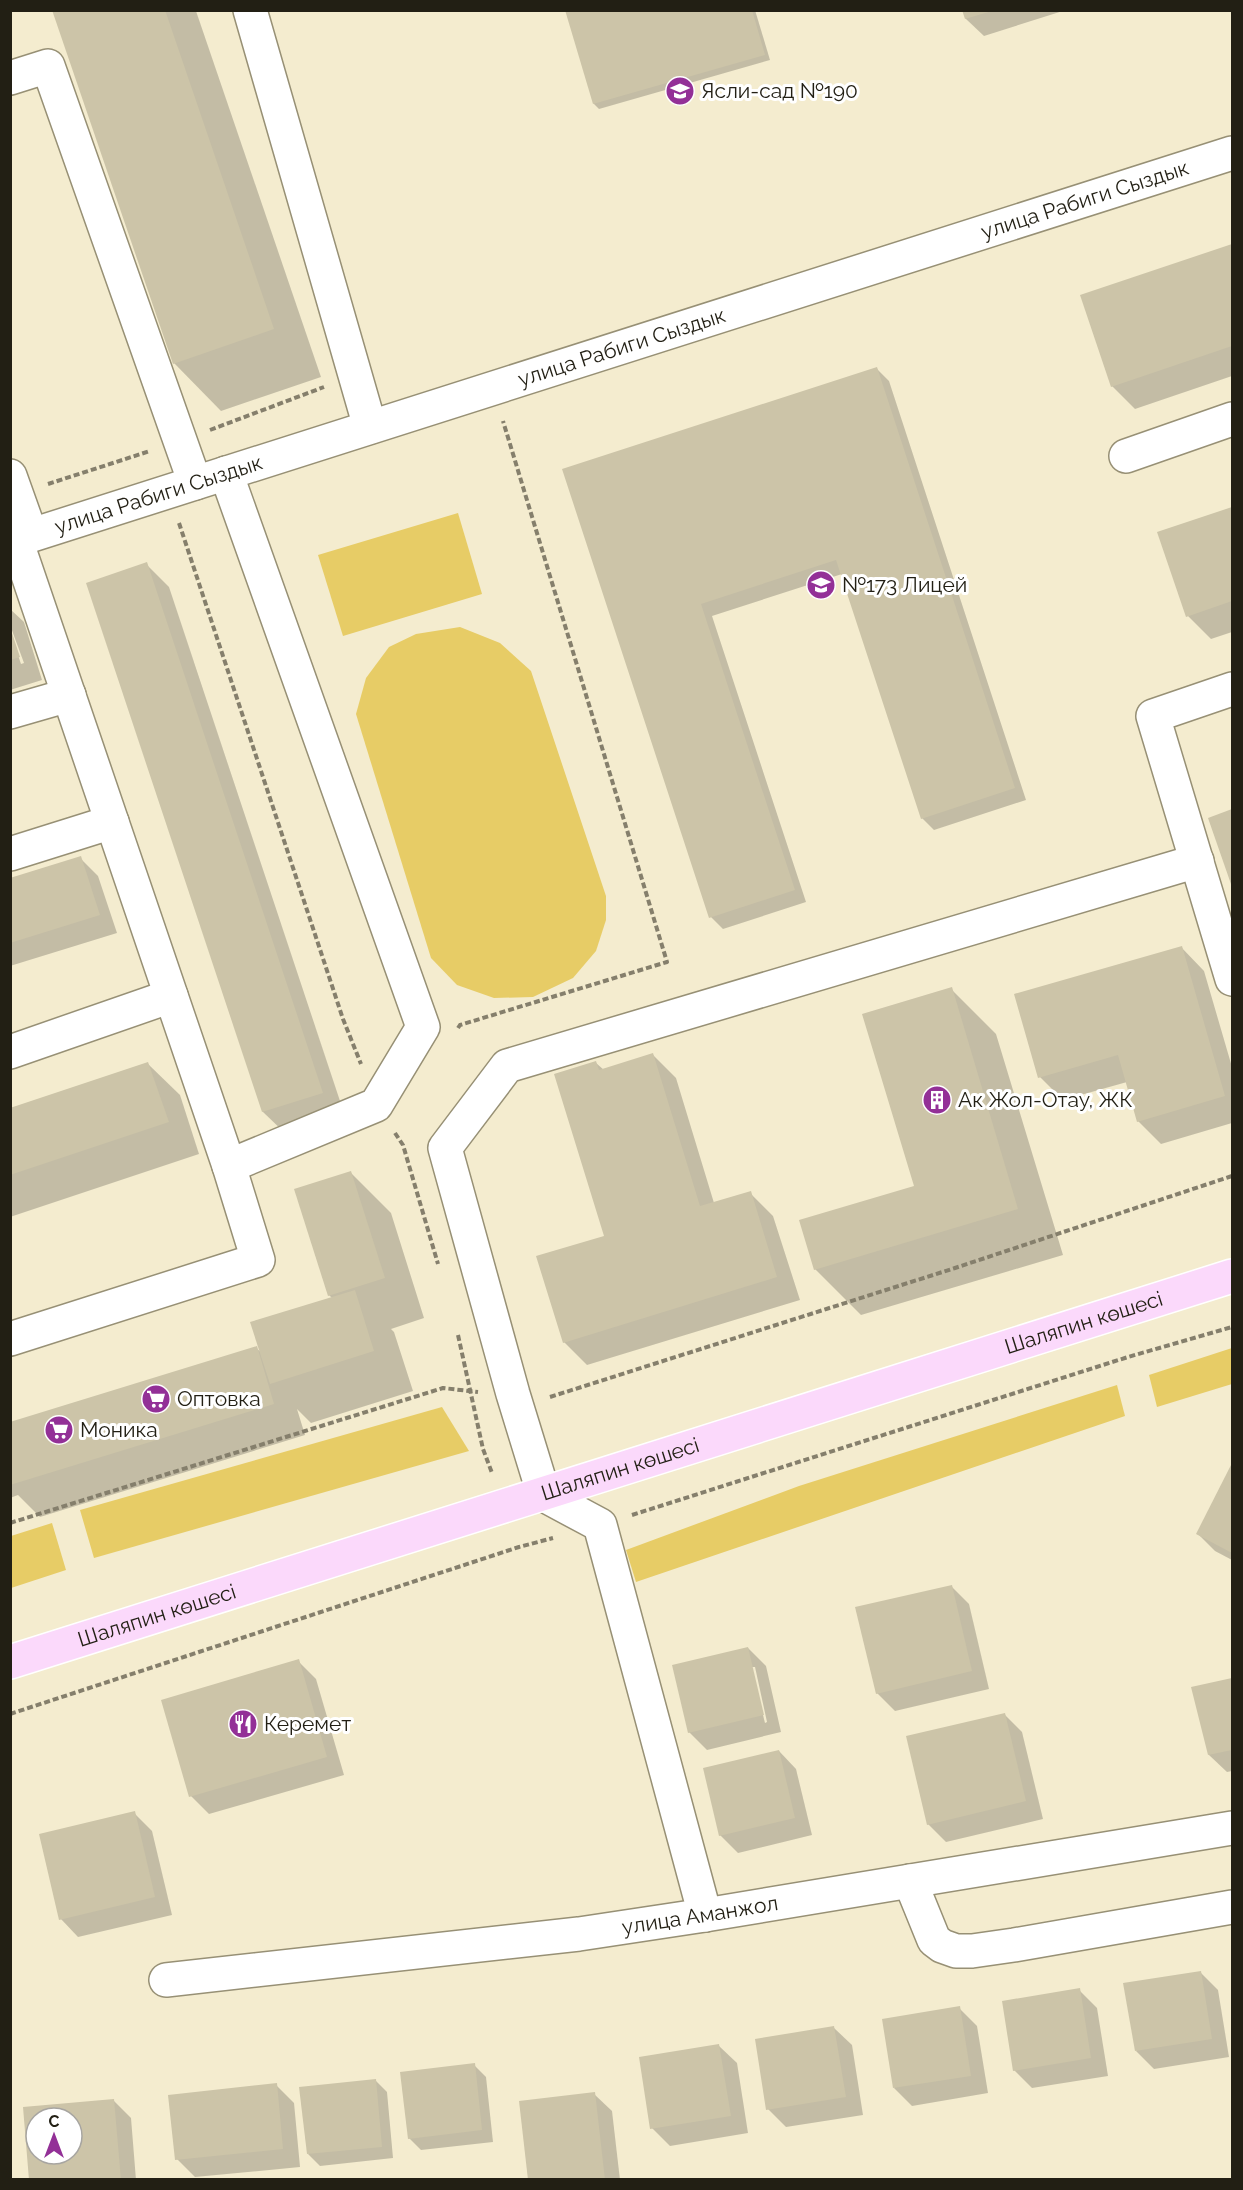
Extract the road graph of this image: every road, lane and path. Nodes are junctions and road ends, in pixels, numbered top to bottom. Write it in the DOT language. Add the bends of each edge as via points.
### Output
graph roads {
  1 [pos="250,10"];
  2 [pos="10,78"];
  3 [pos="1233,153"];
  4 [pos="500,412"];
  5 [pos="1233,419"];
  6 [pos="370,427"];
  7 [pos="1126,456"];
  8 [pos="226,473"];
  9 [pos="10,476"];
  10 [pos="182,487"];
  11 [pos="19,539"];
  12 [pos="1233,689"];
  13 [pos="69,695"];
  14 [pos="10,712"];
  15 [pos="112,822"];
  16 [pos="10,854"];
  17 [pos="1197,861"];
  18 [pos="1233,979"];
  19 [pos="171,996"];
  20 [pos="453,1034"];
  21 [pos="10,1052"];
  22 [pos="376,1105"];
  23 [pos="229,1166"];
  24 [pos="1233,1176"];
  25 [pos="438,1264"];
  26 [pos="1233,1276"];
  27 [pos="457,1329"];
  28 [pos="10,1339"];
  29 [pos="471,1391"];
  30 [pos="513,1394"];
  31 [pos="544,1495"];
  32 [pos="505,1507"];
  33 [pos="10,1523"];
  34 [pos="519,1547"];
  35 [pos="10,1662"];
  36 [pos="1233,1828"];
  37 [pos="910,1881"];
  38 [pos="1233,1907"];
  39 [pos="705,1915"];
  40 [pos="166,1980"];
  1 -- 6 [label="street"];
  2 -- 10 [label="street" via="48,66"];
  3 -- 6 [label="street, улица Рабиги Сыздык"];
  4 -- 20 [label="path" via="667,962 460,1025"];
  5 -- 7 [label="street"];
  6 -- 8 [label="street, улица Рабиги Сыздык"];
  8 -- 10 [label="street, улица Рабиги Сыздык"];
  8 -- 22 [label="street" via="423,1027"];
  9 -- 11 [label="street"];
  10 -- 11 [label="street, улица Рабиги Сыздык"];
  10 -- 22 [label="path" via="343,1019"];
  11 -- 13 [label="street"];
  12 -- 17 [label="street" via="1153,716"];
  13 -- 14 [label="street"];
  13 -- 15 [label="street"];
  15 -- 16 [label="street"];
  15 -- 19 [label="street"];
  17 -- 18 [label="street"];
  17 -- 30 [label="street" via="507,1065 445,1148"];
  19 -- 21 [label="street"];
  19 -- 23 [label="street"];
  22 -- 23 [label="street"];
  22 -- 25 [label="path" via="403,1145"];
  23 -- 28 [label="street" via="258,1260"];
  24 -- 30 [label="path" via="955,1269 543,1399"];
  26 -- 31 [label="main road, Шаляпин көшесі"];
  27 -- 29 [label="path"];
  29 -- 30 [label="path"];
  29 -- 32 [label="path" via="483,1449"];
  29 -- 33 [label="path" via="443,1388"];
  30 -- 31 [label="street"];
  31 -- 32 [label="main road, Шаляпин көшесі"];
  31 -- 39 [label="street" via="600,1525"];
  32 -- 34 [label="path"];
  32 -- 35 [label="main road, Шаляпин көшесі"];
  36 -- 37 [label="street, улица Аманжол"];
  37 -- 38 [label="street" via="934,1940 956,1952"];
  37 -- 39 [label="street, улица Аманжол"];
  39 -- 40 [label="street, улица Аманжол" via="579,1934"];
}
